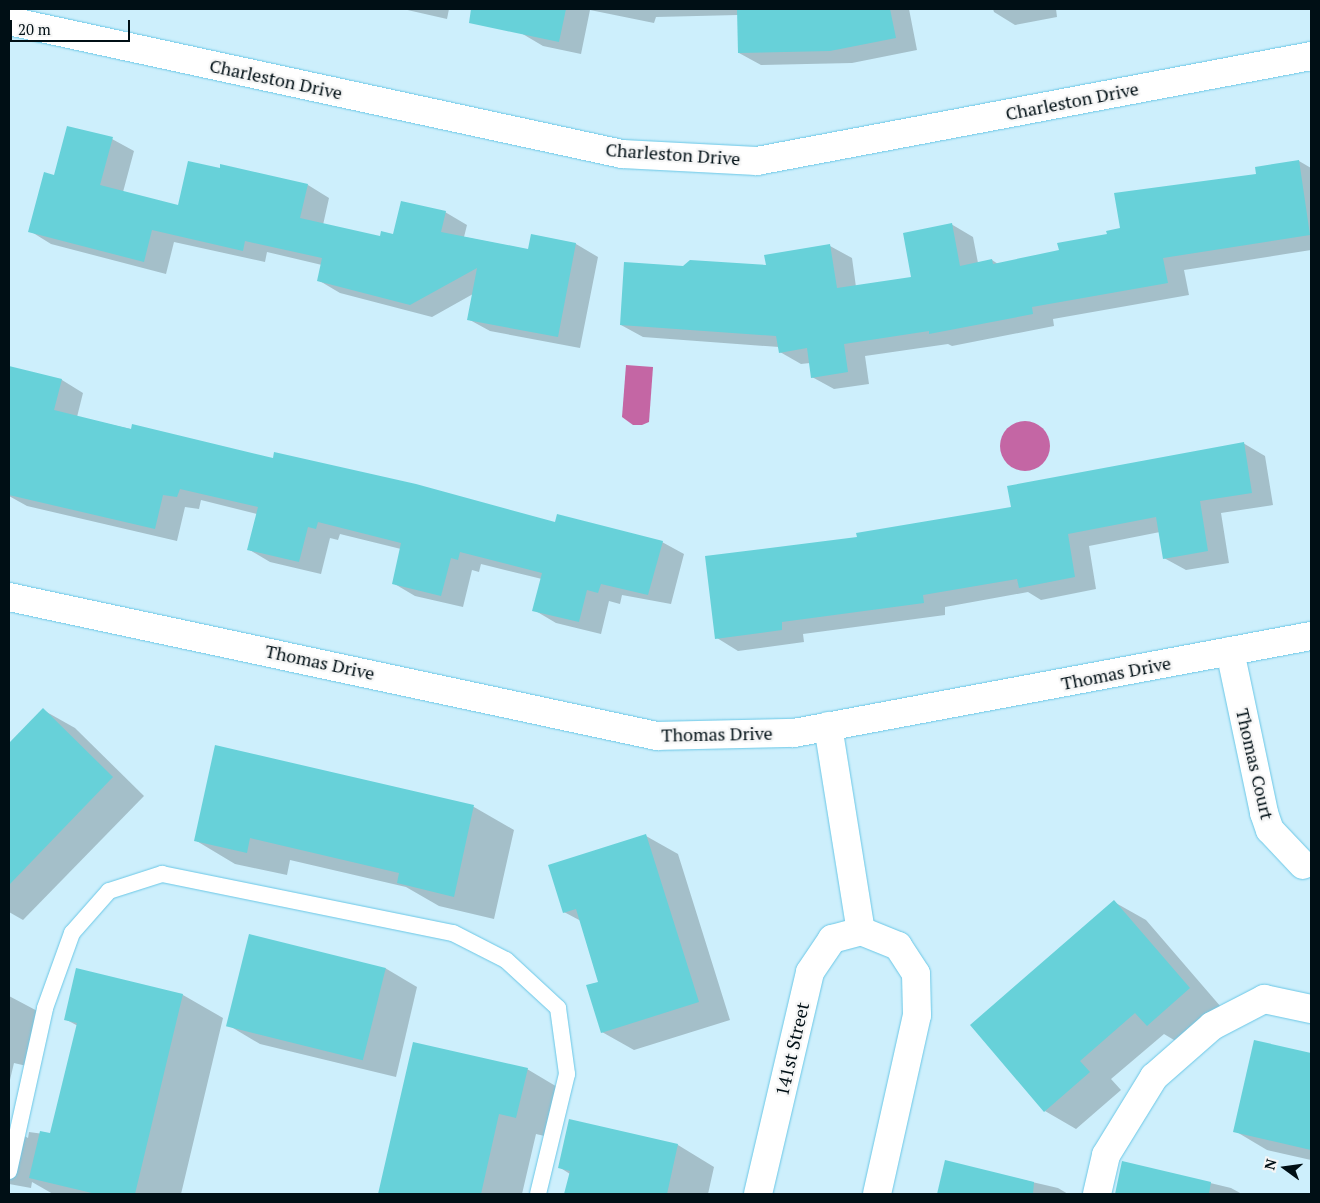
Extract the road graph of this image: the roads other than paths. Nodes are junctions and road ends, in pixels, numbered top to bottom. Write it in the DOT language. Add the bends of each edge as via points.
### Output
graph roads {
  1 [pos="9,21"];
  2 [pos="1311,56"];
  3 [pos="9,597"];
  4 [pos="1311,636"];
  5 [pos="1230,651"];
  6 [pos="828,726"];
  7 [pos="1303,865"];
  8 [pos="861,930"];
  9 [pos="1311,1009"];
  10 [pos="9,1171"];
  11 [pos="538,1194"];
  12 [pos="758,1194"];
  13 [pos="877,1194"];
  14 [pos="1097,1194"];
  1 -- 2 [label="street, Charleston Drive" via="622,154 757,161"];
  3 -- 6 [label="street, Thomas Drive" via="657,736 794,733"];
  4 -- 5 [label="street, Thomas Drive"];
  5 -- 6 [label="street, Thomas Drive"];
  5 -- 7 [label="street, Thomas Court" via="1264,814 1270,830"];
  6 -- 8 [label="street"];
  8 -- 12 [label="street, 141st Street" via="832,939 810,972"];
  8 -- 13 [label="street" via="898,946 916,974 917,1015"];
  9 -- 14 [label="street" via="1264,999 1212,1026 1154,1077 1106,1155"];
  10 -- 11 [label="lane" via="45,1008 72,933 109,891 162,874 453,933 506,960 558,1008 567,1074"];
}
